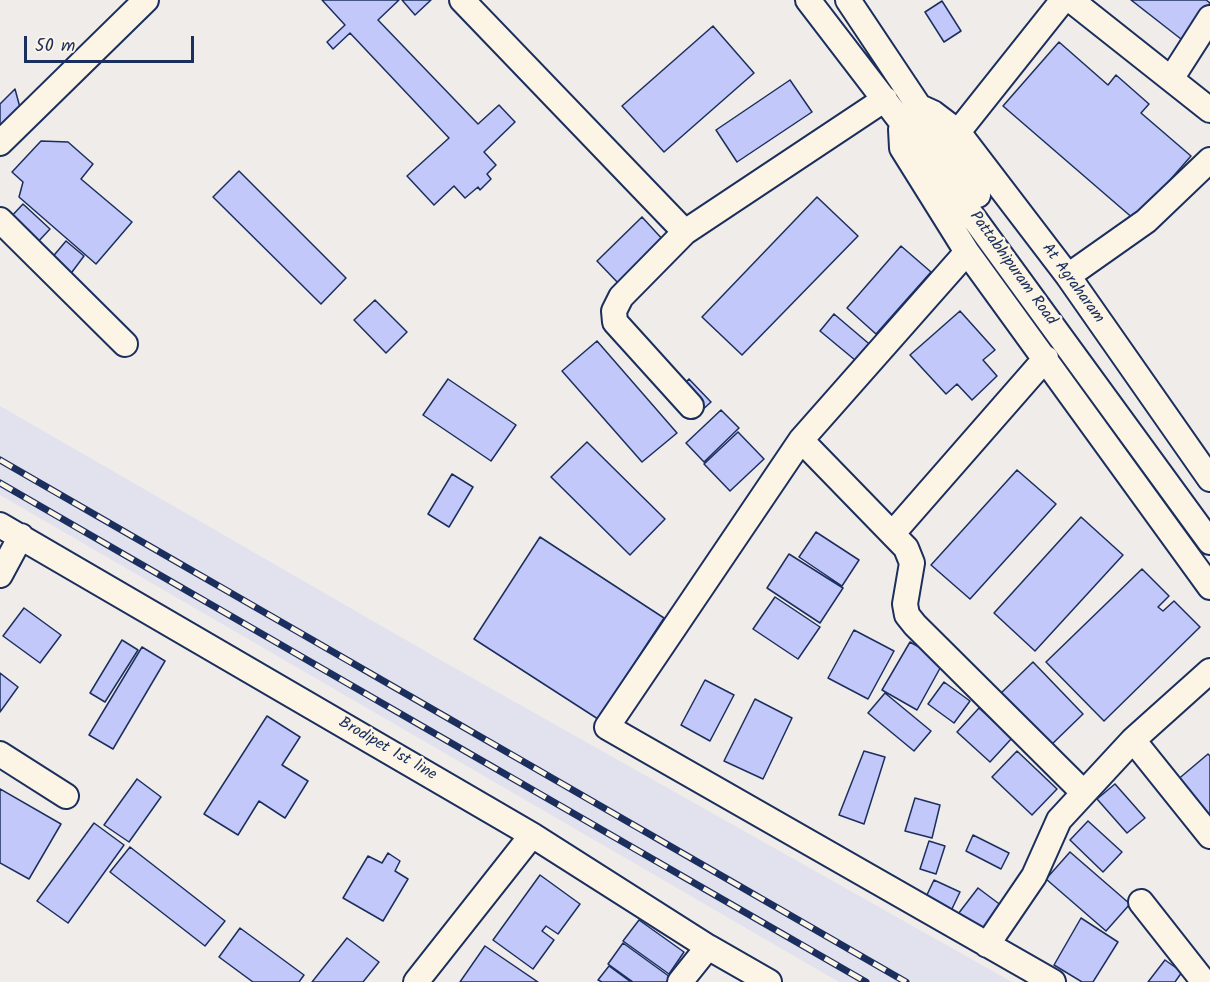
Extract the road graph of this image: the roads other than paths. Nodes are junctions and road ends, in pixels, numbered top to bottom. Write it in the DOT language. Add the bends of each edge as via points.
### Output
graph roads {
  1 [pos="146,0"];
  2 [pos="462,0"];
  3 [pos="808,0"];
  4 [pos="848,0"];
  5 [pos="1063,0"];
  6 [pos="1071,0"];
  7 [pos="1210,18"];
  8 [pos="1171,79"];
  9 [pos="885,99"];
  10 [pos="1210,110"];
  11 [pos="909,113"];
  12 [pos="958,132"];
  13 [pos="0,143"];
  14 [pos="1210,160"];
  15 [pos="0,220"];
  16 [pos="685,232"];
  17 [pos="967,252"];
  18 [pos="1068,276"];
  19 [pos="124,344"];
  20 [pos="1046,358"];
  21 [pos="1101,378"];
  22 [pos="691,406"];
  23 [pos="801,440"];
  24 [pos="1210,479"];
  25 [pos="1210,517"];
  26 [pos="0,525"];
  27 [pos="893,533"];
  28 [pos="21,536"];
  29 [pos="1210,542"];
  30 [pos="0,575"];
  31 [pos="1210,587"];
  32 [pos="1210,671"];
  33 [pos="1133,740"];
  34 [pos="0,754"];
  35 [pos="1083,792"];
  36 [pos="66,795"];
  37 [pos="532,835"];
  38 [pos="1210,836"];
  39 [pos="1142,902"];
  40 [pos="987,945"];
  41 [pos="708,947"];
  42 [pos="416,982"];
  43 [pos="680,982"];
  44 [pos="769,982"];
  45 [pos="1053,982"];
  46 [pos="1204,982"];
  1 -- 13 [label="street"];
  2 -- 16 [label="street"];
  3 -- 9 [label="street, Pattabhipuram Road"];
  4 -- 11 [label="street, Pattabhipuram Road"];
  5 -- 12 [label="street"];
  6 -- 8 [label="street"];
  7 -- 8 [label="street"];
  8 -- 10 [label="street"];
  9 -- 11 [label="street, Pattabhipuram Road"];
  9 -- 16 [label="street"];
  11 -- 12 [label="street, At Agraharam" via="933,113"];
  11 -- 17 [label="street" via="900,137 902,148"];
  11 -- 21 [label="street, Pattabhipuram Road"];
  12 -- 18 [label="street, At Agraharam"];
  14 -- 18 [label="street" via="1146,221"];
  15 -- 19 [label="street"];
  16 -- 22 [label="street" via="621,297 614,311 615,322"];
  17 -- 20 [label="street"];
  17 -- 23 [label="street"];
  18 -- 24 [label="street, At Agraharam"];
  20 -- 27 [label="street"];
  20 -- 31 [label="street"];
  21 -- 25 [label="street, Pattabhipuram Road"];
  21 -- 29 [label="street, Pattabhipuram Road"];
  23 -- 27 [label="street"];
  23 -- 40 [label="street" via="607,727"];
  26 -- 28 [label="street, Brodipet 1st line"];
  27 -- 35 [label="street" via="912,563 905,604 907,615"];
  28 -- 30 [label="street"];
  28 -- 37 [label="street, Brodipet 1st line"];
  32 -- 33 [label="street"];
  33 -- 35 [label="street"];
  33 -- 38 [label="street"];
  34 -- 36 [label="street"];
  35 -- 40 [label="street" via="1059,820 1034,876"];
  37 -- 41 [label="street, Brodipet 1st line"];
  37 -- 42 [label="street"];
  39 -- 46 [label="street"];
  40 -- 45 [label="street"];
  41 -- 43 [label="street"];
  41 -- 44 [label="street, Brodipet 1st line"];
}
